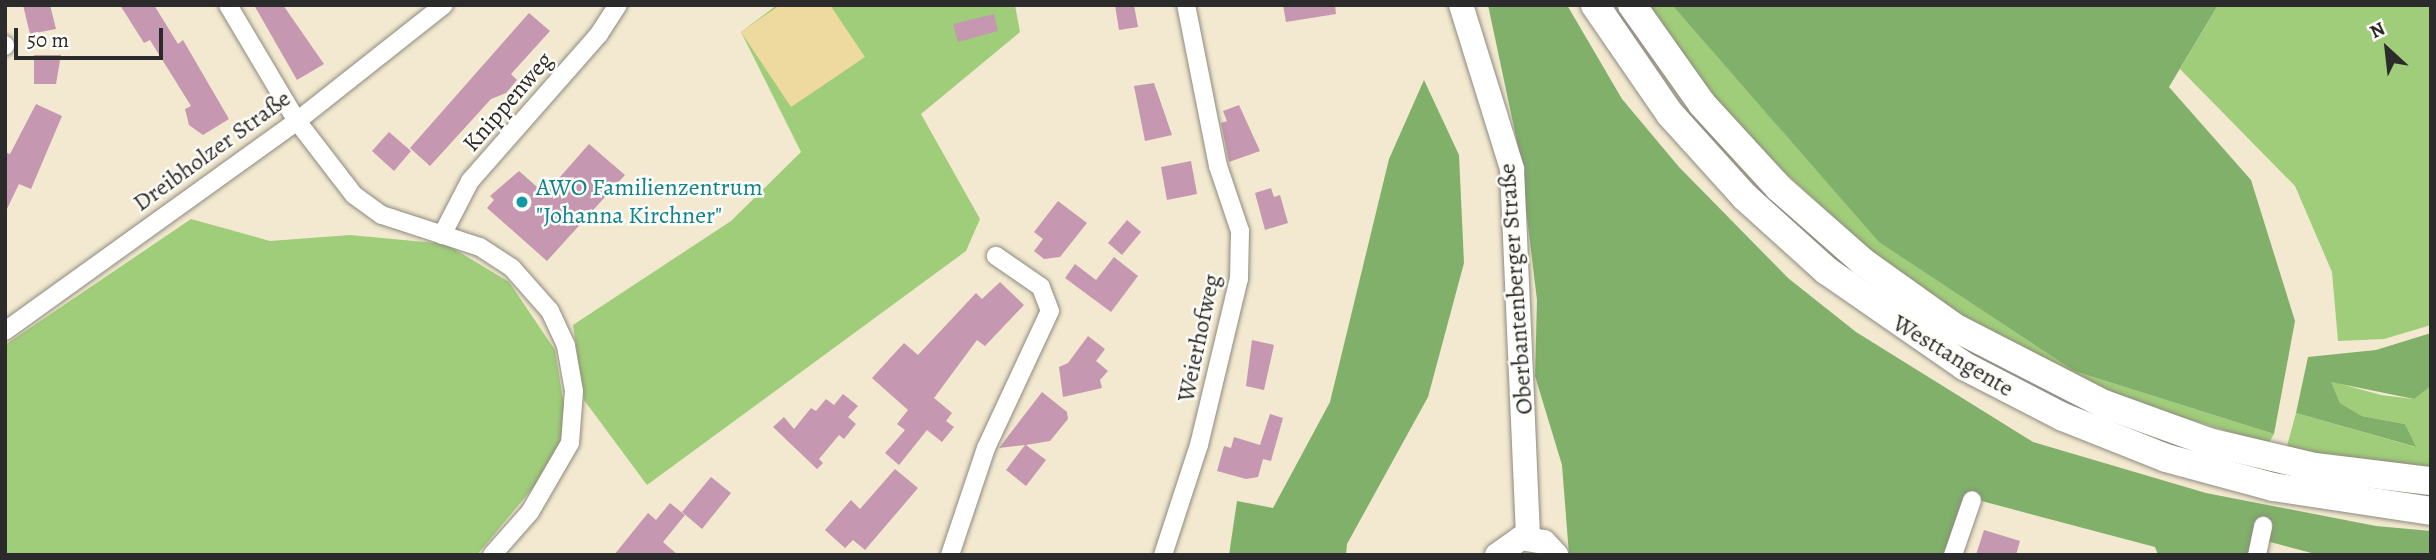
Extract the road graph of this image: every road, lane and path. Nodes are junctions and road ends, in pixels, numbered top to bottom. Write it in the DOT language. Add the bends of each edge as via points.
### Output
graph roads {
  1 [pos="228,5"];
  2 [pos="444,5"];
  3 [pos="618,5"];
  4 [pos="1186,5"];
  5 [pos="1461,5"];
  6 [pos="1595,5"];
  7 [pos="1632,5"];
  8 [pos="297,121"];
  9 [pos="442,235"];
  10 [pos="996,256"];
  11 [pos="5,331"];
  12 [pos="2431,481"];
  13 [pos="1972,500"];
  14 [pos="2431,511"];
  15 [pos="2263,526"];
  16 [pos="1528,538"];
  17 [pos="492,555"];
  18 [pos="950,555"];
  19 [pos="1163,555"];
  20 [pos="1497,555"];
  21 [pos="1556,555"];
  22 [pos="1953,555"];
  23 [pos="2258,555"];
  1 -- 8 [label="street"];
  2 -- 8 [label="street, Dreibholzer Straße"];
  3 -- 9 [label="street, Knippenweg" via="599,34 470,181"];
  4 -- 19 [label="street, Weierhofweg" via="1215,153 1240,231 1239,279 1199,446"];
  5 -- 16 [label="main road, Oberbantenberger Straße" via="1511,169"];
  6 -- 14 [label="main road, Westtangente" via="1670,114 1745,197 1849,288 1964,366 2063,417 2166,458 2273,488"];
  7 -- 12 [label="main road, Westtangente" via="1702,103 1779,188 1863,262 1954,327 2093,400 2210,442 2315,467"];
  8 -- 9 [label="street" via="354,195 382,215"];
  8 -- 11 [label="street, Dreibholzer Straße"];
  9 -- 17 [label="street" via="480,247 533,288 566,346 575,391 570,443 530,512"];
  10 -- 18 [label="street" via="1041,287 1051,311 986,448"];
  13 -- 22 [label="street"];
  15 -- 23 [label="street"];
  16 -- 20 [label="main road" via="1509,542"];
  16 -- 21 [label="main road" via="1544,542"];
}
